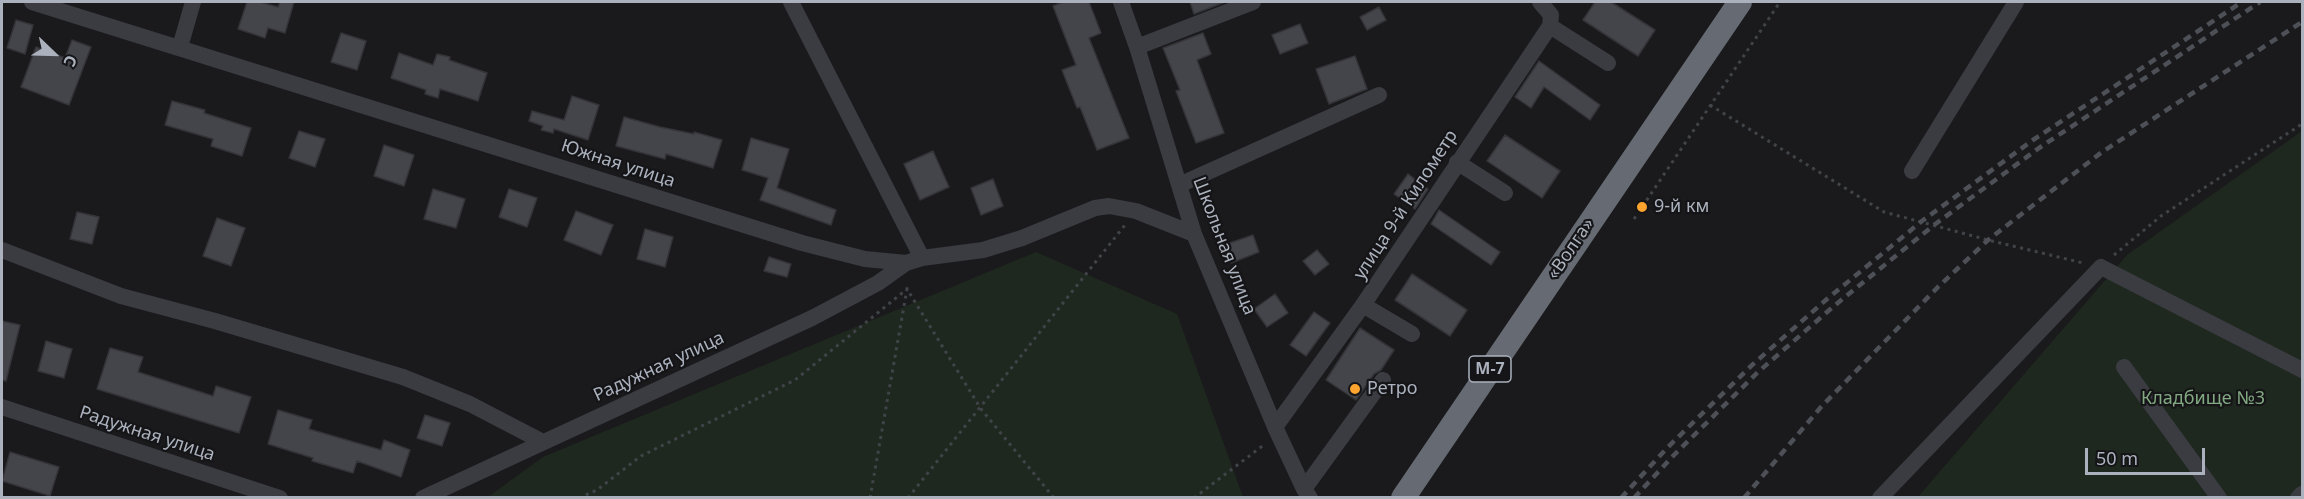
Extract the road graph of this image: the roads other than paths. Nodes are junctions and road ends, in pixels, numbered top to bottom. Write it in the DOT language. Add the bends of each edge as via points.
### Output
graph roads {
  1 [pos="32,2"];
  2 [pos="193,2"];
  3 [pos="791,2"];
  4 [pos="1121,2"];
  5 [pos="1253,2"];
  6 [pos="1540,2"];
  7 [pos="1740,2"];
  8 [pos="2016,2"];
  9 [pos="1550,26"];
  10 [pos="180,47"];
  11 [pos="1137,47"];
  12 [pos="1608,63"];
  13 [pos="1379,95"];
  14 [pos="1457,162"];
  15 [pos="1912,171"];
  16 [pos="1179,185"];
  17 [pos="1504,193"];
  18 [pos="1194,234"];
  19 [pos="2,250"];
  20 [pos="914,260"];
  21 [pos="1363,305"];
  22 [pos="1412,334"];
  23 [pos="2124,367"];
  24 [pos="2302,370"];
  25 [pos="1383,380"];
  26 [pos="2,407"];
  27 [pos="1277,430"];
  28 [pos="543,442"];
  29 [pos="1307,493"];
  30 [pos="2302,495"];
  31 [pos="280,498"];
  32 [pos="423,498"];
  33 [pos="1403,498"];
  34 [pos="1880,498"];
  35 [pos="2219,498"];
  36 [pos="2298,498"];
  1 -- 10 [label="street, Южная улица"];
  2 -- 10 [label="street"];
  3 -- 20 [label="street"];
  4 -- 11 [label="street, Школьная улица"];
  5 -- 11 [label="street"];
  6 -- 9 [label="street" via="1551,15"];
  7 -- 33 [label="highway, «Волга» / М-7"];
  8 -- 15 [label="street"];
  9 -- 12 [label="street"];
  9 -- 14 [label="street, улица 9-й Километр"];
  10 -- 20 [label="street, Южная улица" via="801,243 865,259"];
  11 -- 16 [label="street, Школьная улица"];
  13 -- 16 [label="street"];
  14 -- 17 [label="street"];
  14 -- 21 [label="street, улица 9-й Километр"];
  16 -- 18 [label="street, Школьная улица"];
  18 -- 20 [label="street, Южная улица" via="1124,207 1109,206 983,250"];
  18 -- 27 [label="street, Школьная улица"];
  19 -- 28 [label="street" via="121,296 404,377 470,404"];
  20 -- 28 [label="street, Радужная улица" via="878,284 812,318"];
  21 -- 22 [label="street"];
  21 -- 27 [label="street, улица 9-й Километр"];
  23 -- 35 [label="street"];
  24 -- 34 [label="street" via="2101,267"];
  25 -- 29 [label="street"];
  26 -- 31 [label="street, Радужная улица"];
  27 -- 29 [label="street, Школьная улица"];
  28 -- 32 [label="street, Радужная улица"];
  30 -- 36 [label="street"];
}
